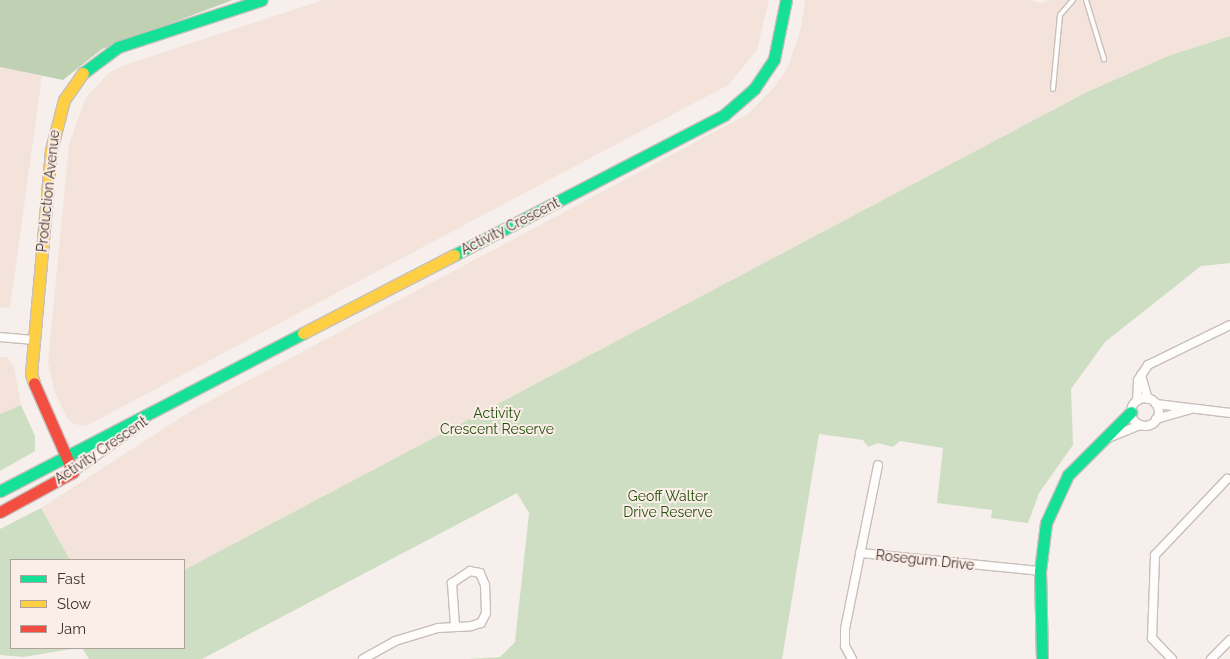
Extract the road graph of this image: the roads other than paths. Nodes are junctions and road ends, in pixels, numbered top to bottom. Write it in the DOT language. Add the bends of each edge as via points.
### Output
graph roads {
  1 [pos="262,0"];
  2 [pos="786,0"];
  3 [pos="1073,0"];
  4 [pos="1086,0"];
  5 [pos="1104,59"];
  6 [pos="1053,89"];
  7 [pos="1230,325"];
  8 [pos="0,337"];
  9 [pos="33,340"];
  10 [pos="1142,375"];
  11 [pos="175,399"];
  12 [pos="1148,399"];
  13 [pos="1137,401"];
  14 [pos="1156,404"];
  15 [pos="1190,409"];
  16 [pos="1131,412"];
  17 [pos="1230,413"];
  18 [pos="1156,419"];
  19 [pos="1141,425"];
  20 [pos="1106,438"];
  21 [pos="64,457"];
  22 [pos="878,465"];
  23 [pos="73,472"];
  24 [pos="1227,480"];
  25 [pos="0,491"];
  26 [pos="0,512"];
  27 [pos="860,553"];
  28 [pos="1040,571"];
  29 [pos="455,626"];
  30 [pos="1230,640"];
  31 [pos="363,659"];
  32 [pos="850,659"];
  33 [pos="1042,659"];
  34 [pos="1172,659"];
  35 [pos="1210,659"];
  1 -- 9 [label="street, Production Avenue" via="118,47 97,59 72,85 53,134"];
  2 -- 11 [label="street, Activity Crescent" via="774,59 754,89 724,116"];
  3 -- 6 [label="lane" via="1060,15"];
  4 -- 5 [label="lane"];
  7 -- 10 [label="street" via="1154,361"];
  8 -- 9 [label="street"];
  9 -- 21 [label="street, Production Avenue" via="30,374"];
  10 -- 12 [label="street"];
  10 -- 13 [label="street"];
  11 -- 21 [label="street, Activity Crescent"];
  11 -- 23 [label="street, Activity Crescent"];
  12 -- 13 [label="street"];
  12 -- 14 [label="street"];
  13 -- 16 [label="street"];
  14 -- 15 [label="street"];
  14 -- 18 [label="street"];
  15 -- 17 [label="street"];
  15 -- 18 [label="street"];
  16 -- 19 [label="street"];
  16 -- 20 [label="street"];
  18 -- 19 [label="street" via="1148,425"];
  19 -- 20 [label="street"];
  20 -- 28 [label="street" via="1085,455 1056,496 1043,534"];
  21 -- 23 [label="street, Production Avenue"];
  21 -- 25 [label="street, Activity Crescent"];
  22 -- 27 [label="street"];
  23 -- 26 [label="street, Activity Crescent"];
  24 -- 34 [label="street" via="1155,555 1152,638"];
  27 -- 28 [label="street, Rosegum Drive"];
  27 -- 32 [label="street, Rosegum Drive" via="846,629 845,646"];
  28 -- 33 [label="street"];
  29 -- 29 [label="street" via="452,583 470,571 480,573 485,585 486,613 481,623"];
  29 -- 31 [label="street" via="395,641"];
  30 -- 35 [label="street"];
}
